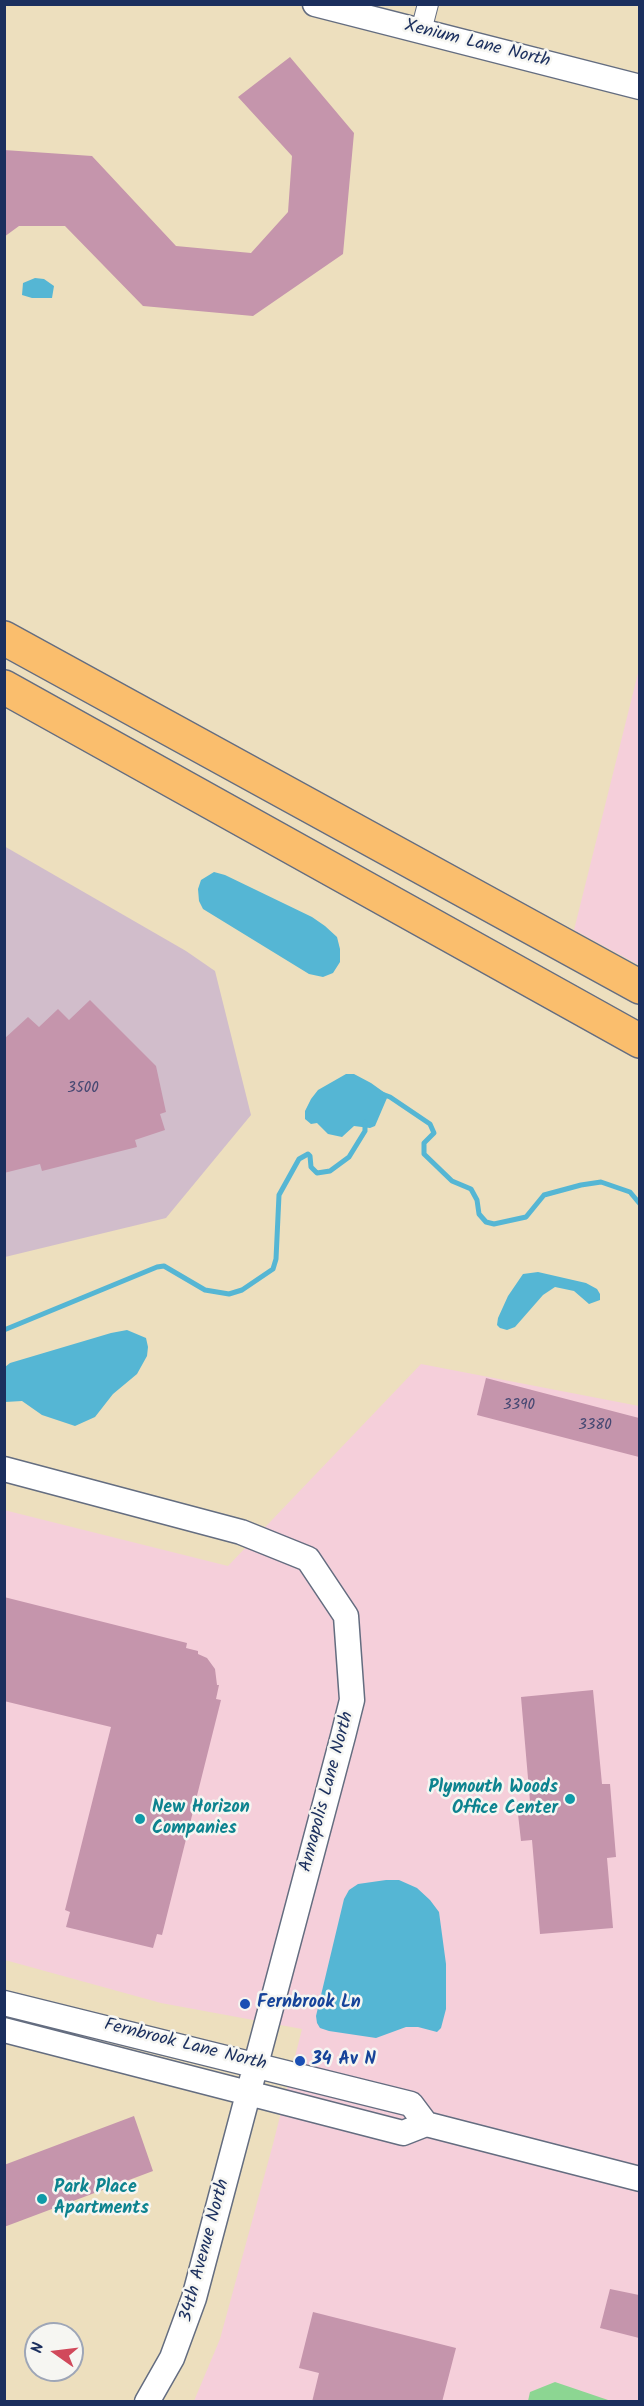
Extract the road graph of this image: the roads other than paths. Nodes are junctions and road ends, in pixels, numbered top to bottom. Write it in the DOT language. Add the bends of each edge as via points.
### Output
graph roads {
  1 [pos="315,4"];
  2 [pos="428,4"];
  3 [pos="421,31"];
  4 [pos="639,87"];
  5 [pos="4,638"];
  6 [pos="4,687"];
  7 [pos="639,987"];
  8 [pos="639,1041"];
  9 [pos="4,1468"];
  10 [pos="4,2002"];
  11 [pos="4,2030"];
  12 [pos="256,2064"];
  13 [pos="248,2094"];
  14 [pos="426,2124"];
  15 [pos="639,2179"];
  16 [pos="147,2402"];
  1 -- 3 [label="street, Xenium Lane North"];
  2 -- 3 [label="street"];
  3 -- 4 [label="street, Xenium Lane North"];
  5 -- 7 [label="highway"];
  6 -- 8 [label="highway"];
  9 -- 12 [label="street, Annapolis Lane North" via="241,1532 308,1559 346,1616 352,1700"];
  10 -- 12 [label="street, Fernbrook Lane North"];
  11 -- 13 [label="street, Fernbrook Lane North"];
  12 -- 13 [label="street, Annapolis Lane North"];
  12 -- 14 [label="street, Fernbrook Lane North" via="411,2104"];
  13 -- 14 [label="street, Fernbrook Lane North" via="403,2133"];
  13 -- 16 [label="street, 34th Avenue North" via="189,2317"];
  14 -- 15 [label="street, Fernbrook Lane North"];
}
